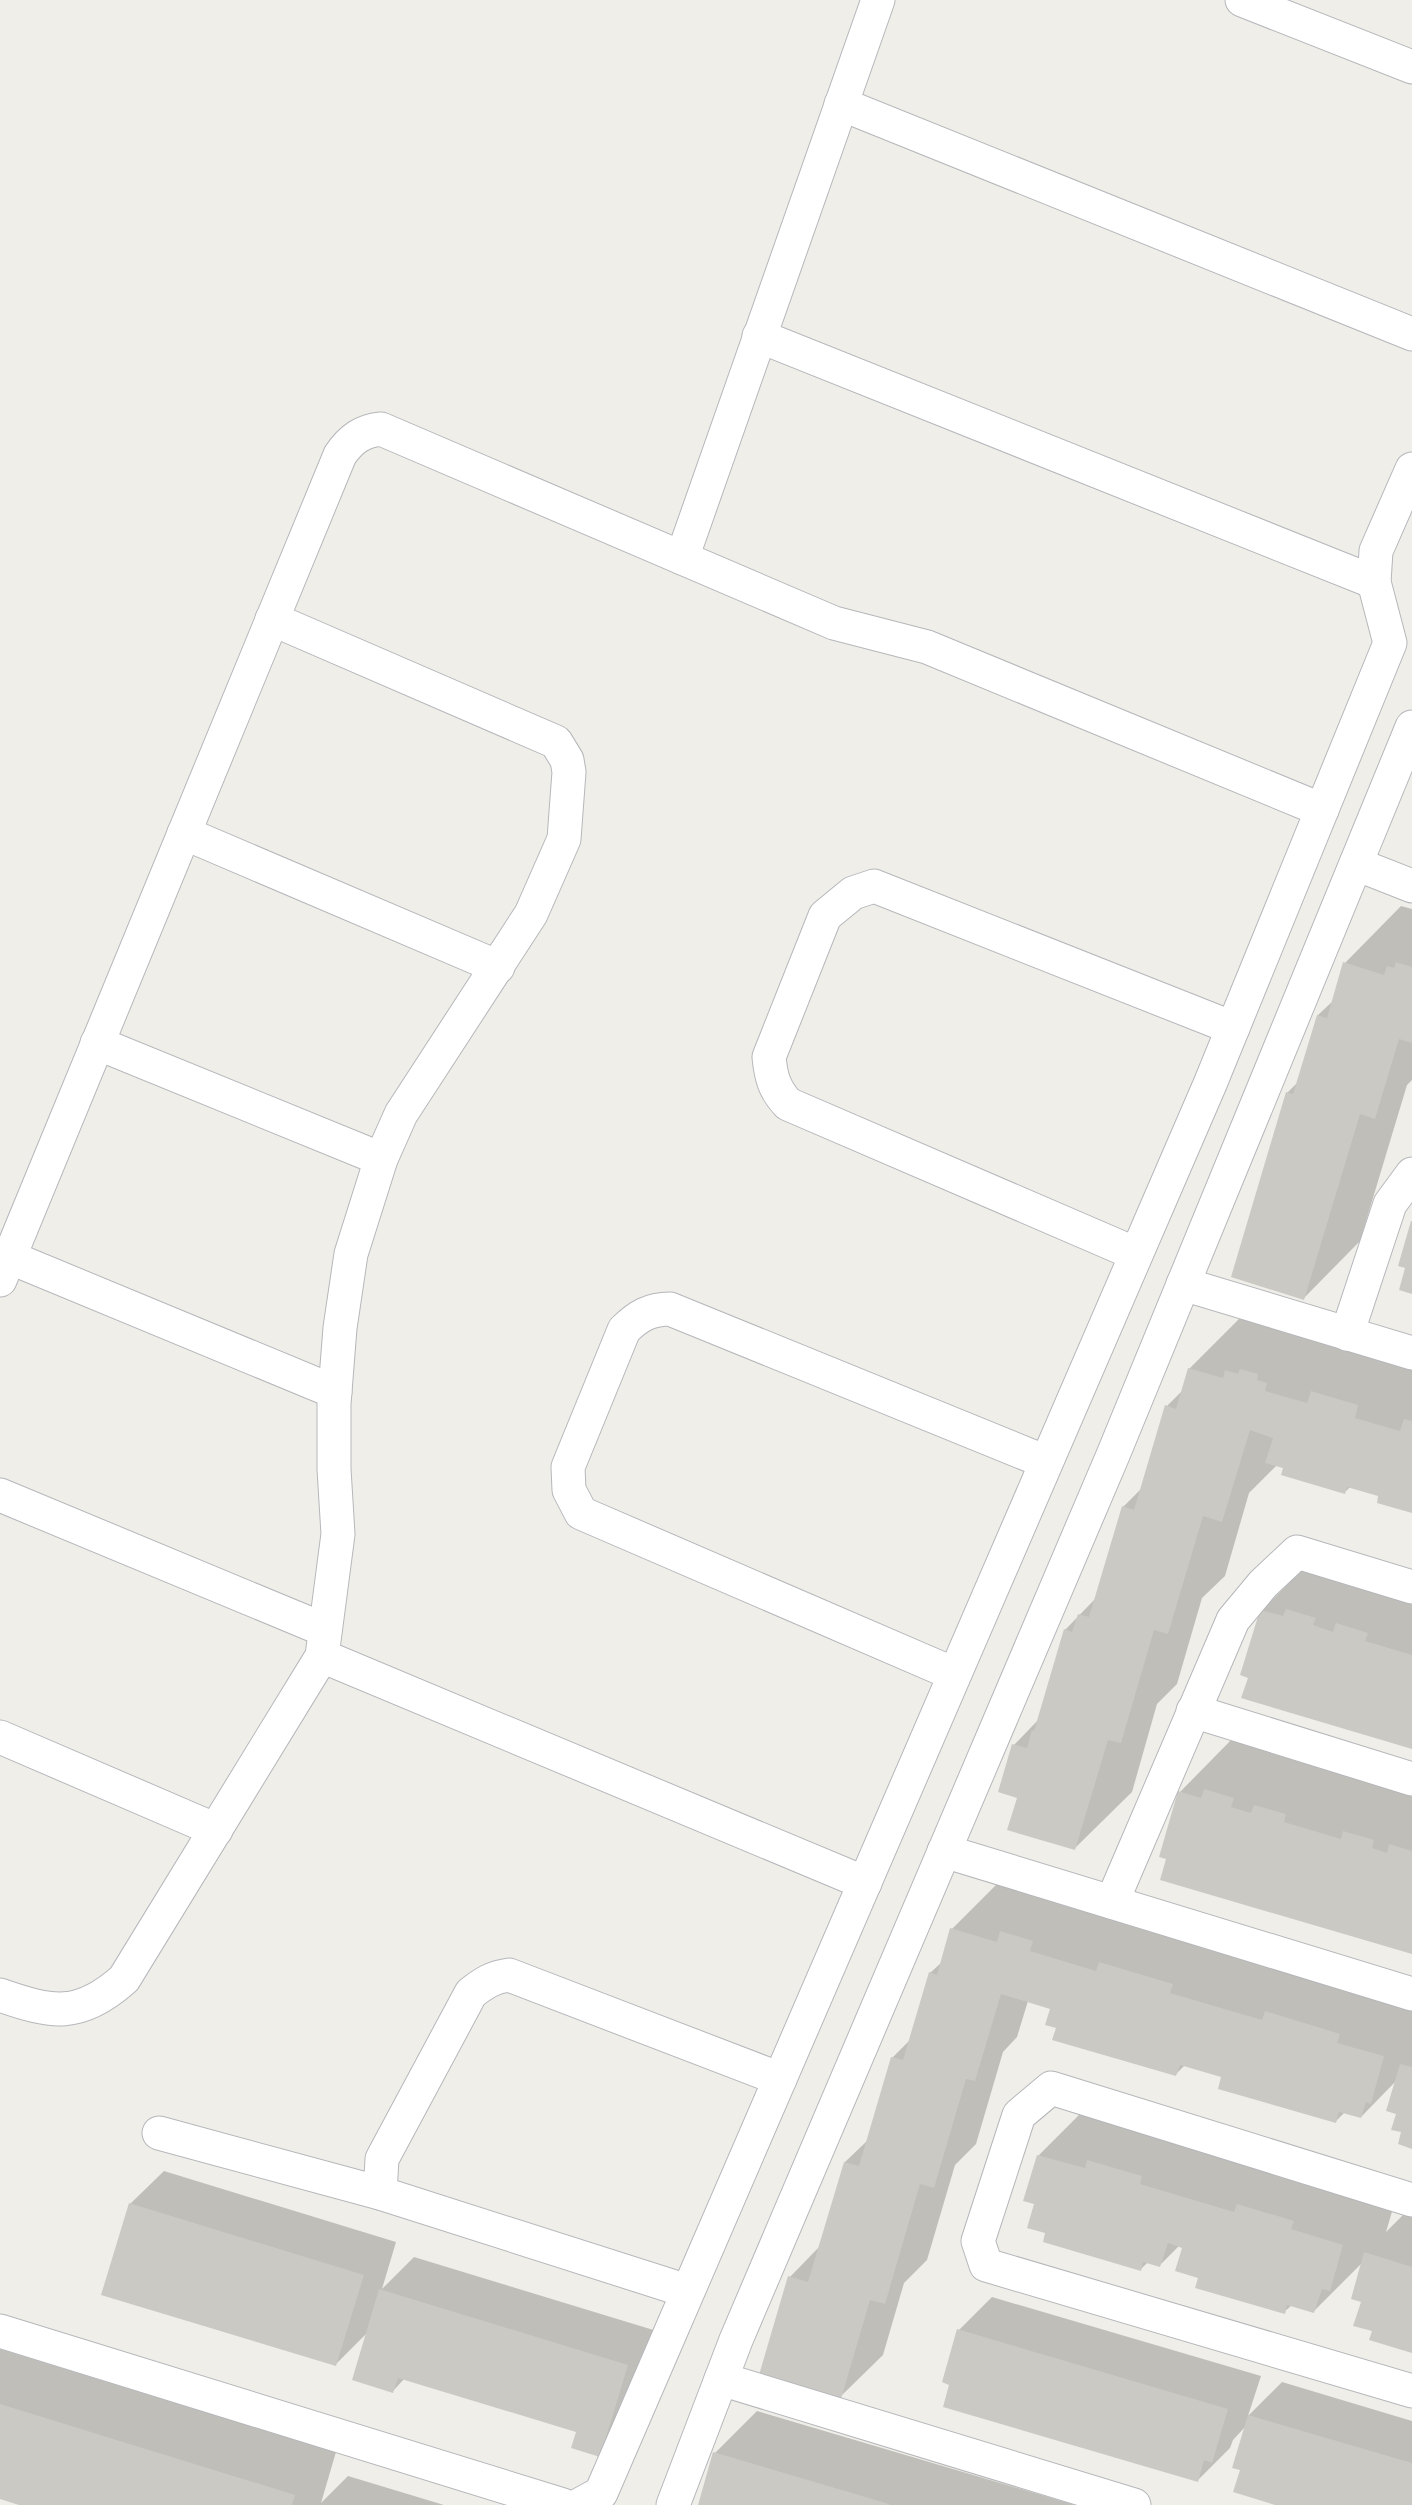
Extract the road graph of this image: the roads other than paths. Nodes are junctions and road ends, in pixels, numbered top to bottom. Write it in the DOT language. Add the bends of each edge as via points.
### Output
graph roads {
  1 [pos="878,0"];
  2 [pos="1242,0"];
  3 [pos="1412,67"];
  4 [pos="841,104"];
  5 [pos="1412,334"];
  6 [pos="759,336"];
  7 [pos="1412,469"];
  8 [pos="682,558"];
  9 [pos="1374,582"];
  10 [pos="272,619"];
  11 [pos="1412,727"];
  12 [pos="1322,810"];
  13 [pos="184,833"];
  14 [pos="1356,864"];
  15 [pos="1412,886"];
  16 [pos="498,967"];
  17 [pos="1233,1028"];
  18 [pos="97,1043"];
  19 [pos="381,1159"];
  20 [pos="1412,1173"];
  21 [pos="1136,1254"];
  22 [pos="5,1268"];
  23 [pos="1183,1284"];
  24 [pos="1347,1334"];
  25 [pos="1412,1353"];
  26 [pos="335,1392"];
  27 [pos="1046,1462"];
  28 [pos="0,1495"];
  29 [pos="1412,1587"];
  30 [pos="324,1643"];
  31 [pos="954,1674"];
  32 [pos="1193,1711"];
  33 [pos="0,1737"];
  34 [pos="1412,1779"];
  35 [pos="216,1830"];
  36 [pos="944,1851"];
  37 [pos="865,1883"];
  38 [pos="1112,1902"];
  39 [pos="1412,1994"];
  40 [pos="0,1995"];
  41 [pos="780,2079"];
  42 [pos="159,2133"];
  43 [pos="380,2193"];
  44 [pos="1412,2200"];
  45 [pos="687,2292"];
  46 [pos="0,2331"];
  47 [pos="721,2379"];
  48 [pos="1412,2391"];
  49 [pos="563,2505"];
  50 [pos="579,2505"];
  51 [pos="673,2505"];
  52 [pos="1134,2505"];
  1 -- 4 [label="lane"];
  2 -- 3 [label="lane"];
  4 -- 5 [label="lane"];
  4 -- 6 [label="lane"];
  6 -- 8 [label="lane"];
  6 -- 9 [label="lane"];
  7 -- 9 [label="lane" via="1376,551"];
  8 -- 10 [label="lane" via="381,429 370,430 348,443 340,455"];
  8 -- 12 [label="lane" via="834,623 927,647"];
  9 -- 12 [label="lane" via="1390,643"];
  10 -- 13 [label="lane"];
  10 -- 16 [label="lane" via="556,742 569,772 564,839 531,914"];
  11 -- 14 [label="lane"];
  12 -- 17 [label="lane"];
  13 -- 16 [label="lane"];
  13 -- 18 [label="lane"];
  14 -- 15 [label="lane"];
  14 -- 23 [label="lane"];
  16 -- 19 [label="lane" via="401,1114"];
  17 -- 21 [label="lane"];
  17 -- 21 [label="lane" via="874,886 853,893 825,916 769,1058 772,1082 788,1104"];
  18 -- 19 [label="lane"];
  18 -- 22 [label="lane"];
  19 -- 26 [label="lane" via="351,1254"];
  20 -- 24 [label="lane" via="1390,1204"];
  21 -- 27 [label="lane"];
  22 -- 26 [label="lane"];
  23 -- 24 [label="lane"];
  23 -- 36 [label="lane"];
  24 -- 25 [label="lane"];
  26 -- 30 [label="lane" via="338,1534"];
  27 -- 31 [label="lane"];
  27 -- 31 [label="lane" via="670,1308 648,1311 624,1330 568,1467 569,1490 581,1514"];
  28 -- 30 [label="lane"];
  29 -- 32 [label="lane" via="1297,1552 1233,1620"];
  30 -- 35 [label="lane"];
  30 -- 37 [label="lane"];
  31 -- 37 [label="lane"];
  32 -- 34 [label="lane"];
  32 -- 38 [label="lane"];
  33 -- 35 [label="lane"];
  35 -- 40 [label="lane" via="124,1979 105,1996 61,2010 38,2008"];
  36 -- 38 [label="lane"];
  36 -- 47 [label="lane"];
  37 -- 41 [label="lane"];
  38 -- 39 [label="lane"];
  41 -- 43 [label="lane" via="510,1975 488,1980 471,1993 382,2159"];
  41 -- 45 [label="lane"];
  42 -- 43 [label="lane"];
  43 -- 45 [label="lane"];
  44 -- 48 [label="lane" via="1051,2088 1019,2115 978,2241 986,2265"];
  45 -- 50 [label="lane" via="601,2493"];
  46 -- 49 [label="lane"];
  47 -- 51 [label="lane"];
  47 -- 52 [label="lane"];
}
